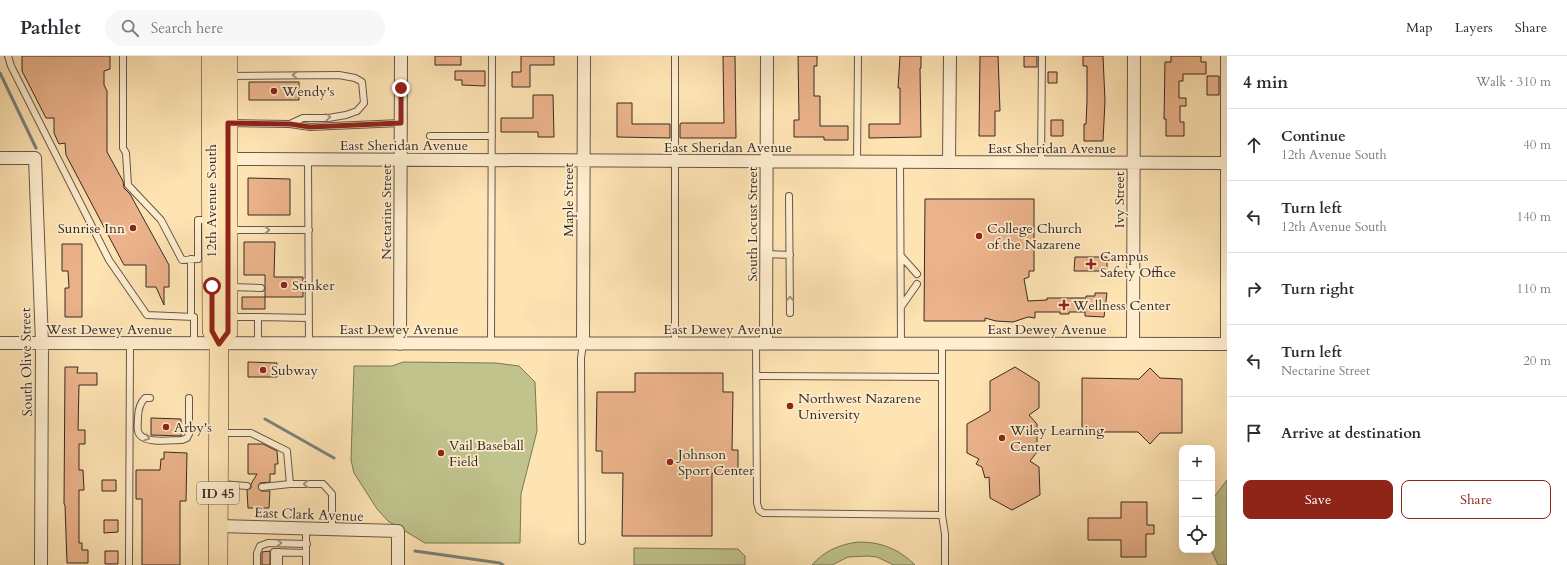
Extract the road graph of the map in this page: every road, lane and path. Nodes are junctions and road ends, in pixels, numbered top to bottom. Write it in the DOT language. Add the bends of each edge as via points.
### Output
graph roads {
  1 [pos="8,56"];
  2 [pos="123,56"];
  3 [pos="211,56"];
  4 [pos="217,56"];
  5 [pos="228,56"];
  6 [pos="401,56"];
  7 [pos="492,56"];
  8 [pos="584,56"];
  9 [pos="675,56"];
  10 [pos="767,56"];
  11 [pos="858,56"];
  12 [pos="950,56"];
  13 [pos="1042,56"];
  14 [pos="1134,56"];
  15 [pos="1224,56"];
  16 [pos="228,76"];
  17 [pos="228,123"];
  18 [pos="401,123"];
  19 [pos="290,124"];
  20 [pos="430,136"];
  21 [pos="492,136"];
  22 [pos="0,158"];
  23 [pos="223,158"];
  24 [pos="308,160"];
  25 [pos="401,160"];
  26 [pos="492,160"];
  27 [pos="583,161"];
  28 [pos="674,161"];
  29 [pos="767,162"];
  30 [pos="857,162"];
  31 [pos="900,162"];
  32 [pos="949,162"];
  33 [pos="1041,163"];
  34 [pos="1134,163"];
  35 [pos="1225,163"];
  36 [pos="789,196"];
  37 [pos="211,220"];
  38 [pos="228,230"];
  39 [pos="309,230"];
  40 [pos="767,254"];
  41 [pos="790,255"];
  42 [pos="901,256"];
  43 [pos="190,259"];
  44 [pos="917,274"];
  45 [pos="917,284"];
  46 [pos="228,286"];
  47 [pos="261,288"];
  48 [pos="901,307"];
  49 [pos="790,313"];
  50 [pos="191,317"];
  51 [pos="229,317"];
  52 [pos="258,317"];
  53 [pos="309,318"];
  54 [pos="0,343"];
  55 [pos="42,343"];
  56 [pos="130,344"];
  57 [pos="194,344"];
  58 [pos="219,344"];
  59 [pos="258,344"];
  60 [pos="309,344"];
  61 [pos="400,344"];
  62 [pos="491,344"];
  63 [pos="583,344"];
  64 [pos="675,344"];
  65 [pos="761,344"];
  66 [pos="901,344"];
  67 [pos="942,344"];
  68 [pos="1133,344"];
  69 [pos="1226,344"];
  70 [pos="756,376"];
  71 [pos="942,377"];
  72 [pos="150,398"];
  73 [pos="189,398"];
  74 [pos="130,426"];
  75 [pos="138,426"];
  76 [pos="218,433"];
  77 [pos="218,484"];
  78 [pos="290,484"];
  79 [pos="247,486"];
  80 [pos="262,487"];
  81 [pos="942,515"];
  82 [pos="219,526"];
  83 [pos="306,529"];
  84 [pos="332,530"];
  85 [pos="582,541"];
  86 [pos="306,544"];
  87 [pos="279,552"];
  88 [pos="306,553"];
  89 [pos="41,565"];
  90 [pos="129,565"];
  91 [pos="218,565"];
  92 [pos="257,565"];
  93 [pos="274,565"];
  94 [pos="279,565"];
  95 [pos="306,565"];
  96 [pos="398,565"];
  97 [pos="945,565"];
  1 -- 50 [label="lane" via="110,260 131,294 147,316"];
  2 -- 43 [label="lane" via="123,148 126,153 128,185 161,220 182,260"];
  3 -- 23 [label="main road, 12th Avenue South / ID 45"];
  4 -- 23 [label="main road" via="219,142"];
  5 -- 16 [label="main road, 12th Avenue South / ID 45"];
  6 -- 18 [label="street, Nectarine Street"];
  7 -- 21 [label="lane"];
  8 -- 27 [label="street, Maple Street"];
  9 -- 28 [label="lane"];
  10 -- 29 [label="street, South Locust Street"];
  11 -- 30 [label="lane"];
  12 -- 32 [label="street"];
  13 -- 33 [label="lane"];
  14 -- 34 [label="street, Ivy Street"];
  15 -- 35 [label="lane"];
  16 -- 17 [label="main road, 12th Avenue South / ID 45"];
  19 -- 16 [label="lane, one-way" via="303,118 328,118 357,111 364,103 362,82 356,78 339,75"];
  17 -- 19 [label="lane"];
  17 -- 23 [label="main road, 12th Avenue South / ID 45"];
  18 -- 19 [label="lane" via="310,127"];
  18 -- 25 [label="street, Nectarine Street"];
  20 -- 21 [label="lane"];
  21 -- 26 [label="lane"];
  22 -- 55 [label="street, South Olive Street" via="35,158"];
  23 -- 24 [label="street, East Sheridan Avenue"];
  23 -- 37 [label="main road, 12th Avenue South / ID 45"];
  23 -- 38 [label="main road, 12th Avenue South / ID 45"];
  24 -- 25 [label="street, East Sheridan Avenue"];
  24 -- 39 [label="lane"];
  25 -- 26 [label="street, East Sheridan Avenue"];
  25 -- 61 [label="street, Nectarine Street"];
  26 -- 27 [label="street, East Sheridan Avenue"];
  26 -- 62 [label="lane"];
  27 -- 28 [label="street, East Sheridan Avenue"];
  27 -- 63 [label="street, Maple Street"];
  28 -- 29 [label="street, East Sheridan Avenue"];
  28 -- 64 [label="lane"];
  29 -- 30 [label="street, East Sheridan Avenue"];
  29 -- 40 [label="street, South Locust Street"];
  30 -- 31 [label="street, East Sheridan Avenue"];
  31 -- 32 [label="street, East Sheridan Avenue"];
  31 -- 42 [label="lane"];
  32 -- 33 [label="street, East Sheridan Avenue"];
  33 -- 34 [label="street, East Sheridan Avenue"];
  34 -- 35 [label="street, East Sheridan Avenue"];
  34 -- 68 [label="street, Ivy Street"];
  35 -- 69 [label="lane"];
  36 -- 41 [label="lane"];
  37 -- 43 [label="lane" via="198,220 198,259"];
  37 -- 58 [label="main road, 12th Avenue South / ID 45" via="212,331"];
  38 -- 39 [label="lane, one-way"];
  38 -- 46 [label="main road, 12th Avenue South / ID 45"];
  39 -- 53 [label="lane"];
  40 -- 41 [label="lane"];
  40 -- 65 [label="street, South Locust Street"];
  49 -- 41 [label="lane, one-way"];
  42 -- 44 [label="lane"];
  42 -- 48 [label="lane"];
  43 -- 50 [label="lane"];
  45 -- 48 [label="lane"];
  46 -- 47 [label="lane"];
  46 -- 51 [label="main road, 12th Avenue South / ID 45"];
  48 -- 66 [label="lane"];
  50 -- 57 [label="lane" via="194,317"];
  51 -- 52 [label="lane"];
  51 -- 58 [label="main road, 12th Avenue South / ID 45" via="228,332"];
  52 -- 53 [label="lane"];
  52 -- 59 [label="lane"];
  53 -- 60 [label="lane"];
  54 -- 55 [label="street, West Dewey Avenue"];
  55 -- 56 [label="street, West Dewey Avenue"];
  55 -- 89 [label="street, South Olive Street"];
  56 -- 57 [label="street, West Dewey Avenue"];
  56 -- 74 [label="lane"];
  57 -- 58 [label="street, West Dewey Avenue"];
  58 -- 59 [label="street, East Dewey Avenue"];
  58 -- 76 [label="main road, 12th Avenue South / ID 45"];
  59 -- 60 [label="street, East Dewey Avenue"];
  60 -- 61 [label="street, East Dewey Avenue"];
  61 -- 62 [label="street, East Dewey Avenue"];
  62 -- 63 [label="street, East Dewey Avenue"];
  63 -- 64 [label="street, East Dewey Avenue"];
  63 -- 85 [label="lane"];
  64 -- 65 [label="street, East Dewey Avenue"];
  65 -- 66 [label="street, East Dewey Avenue"];
  65 -- 70 [label="lane"];
  66 -- 67 [label="street, East Dewey Avenue"];
  67 -- 68 [label="street, East Dewey Avenue"];
  67 -- 71 [label="lane"];
  68 -- 69 [label="street, East Dewey Avenue"];
  70 -- 71 [label="lane"];
  70 -- 81 [label="lane" via="757,503 763,513"];
  71 -- 81 [label="lane"];
  72 -- 75 [label="lane" via="141,401"];
  75 -- 73 [label="lane, one-way" via="141,437 146,439 187,438"];
  74 -- 75 [label="lane"];
  74 -- 90 [label="lane"];
  76 -- 77 [label="main road, 12th Avenue South / ID 45"];
  76 -- 78 [label="lane" via="251,433 287,451"];
  77 -- 79 [label="lane"];
  77 -- 82 [label="main road, 12th Avenue South / ID 45"];
  78 -- 80 [label="lane"];
  84 -- 78 [label="lane, one-way" via="332,494 323,484"];
  81 -- 97 [label="lane"];
  82 -- 83 [label="street, East Clark Avenue"];
  82 -- 91 [label="main road, 12th Avenue South / ID 45"];
  83 -- 84 [label="street, East Clark Avenue"];
  83 -- 86 [label="lane"];
  84 -- 96 [label="street, East Clark Avenue" via="398,531"];
  86 -- 88 [label="lane"];
  92 -- 86 [label="lane, one-way" via="257,552 260,546 268,543"];
  87 -- 88 [label="lane"];
  87 -- 93 [label="lane" via="274,552"];
  87 -- 94 [label="lane"];
  88 -- 95 [label="lane"];
}
